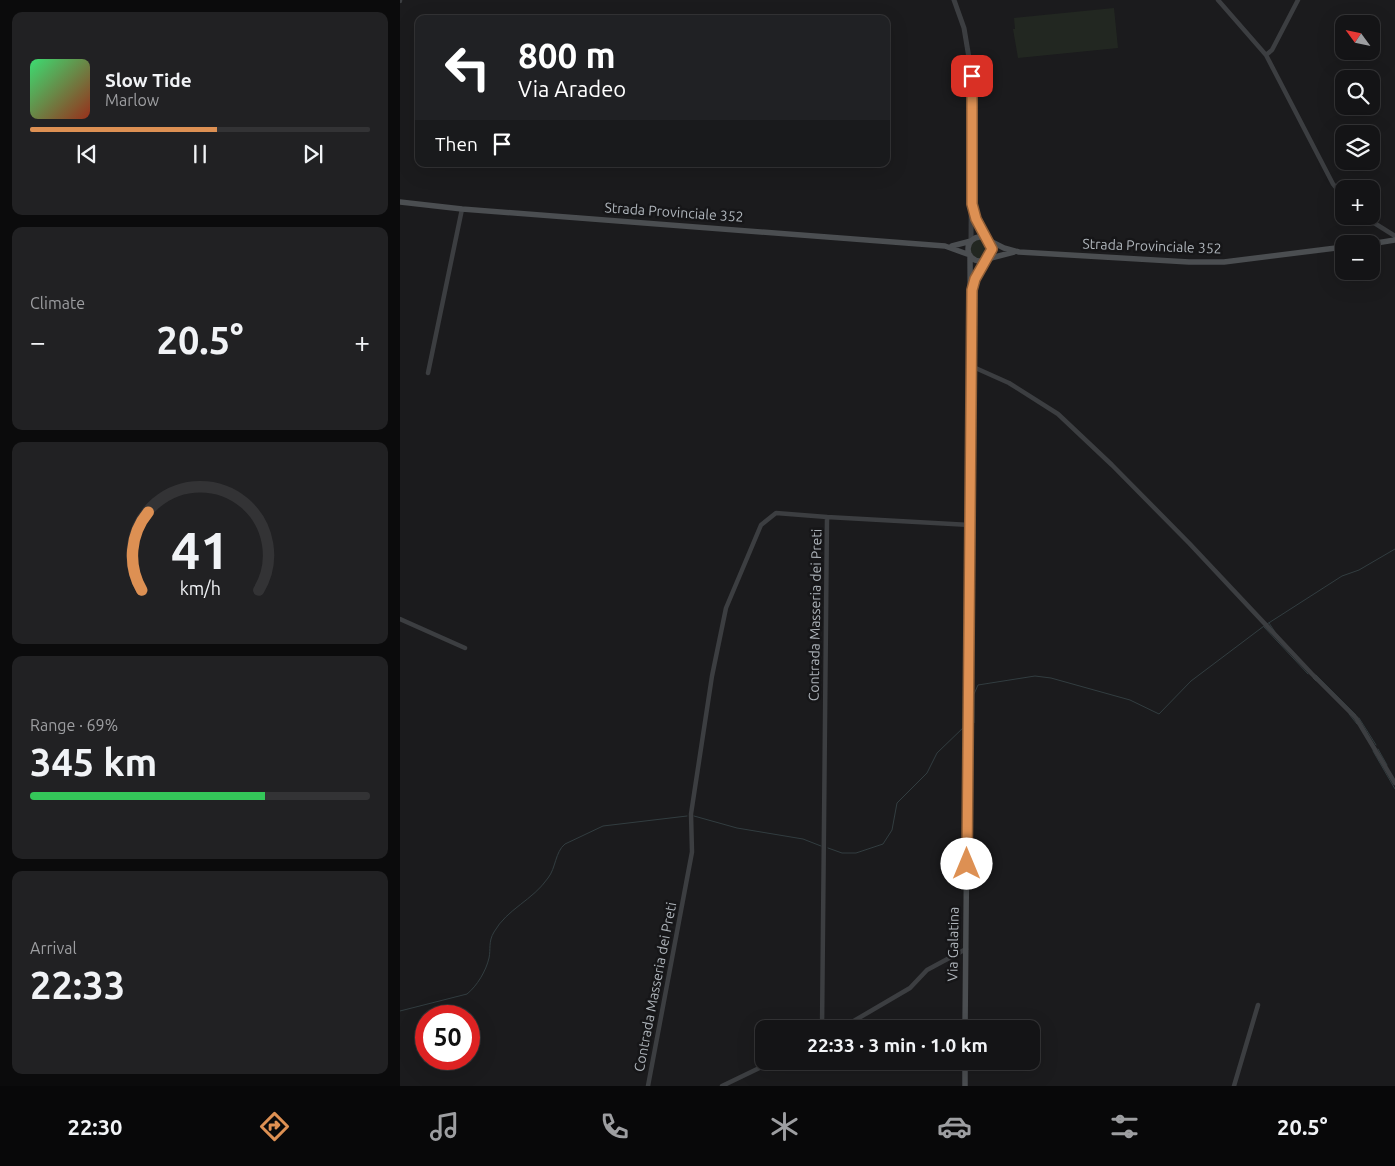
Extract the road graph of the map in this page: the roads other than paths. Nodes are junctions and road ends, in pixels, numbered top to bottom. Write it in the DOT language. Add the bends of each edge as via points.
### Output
graph roads {
  1 [pos="954,0"];
  2 [pos="1218,0"];
  3 [pos="1298,0"];
  4 [pos="1266,55"];
  5 [pos="1335,186"];
  6 [pos="400,202"];
  7 [pos="972,204"];
  8 [pos="462,208"];
  9 [pos="1377,225"];
  10 [pos="1395,236"];
  11 [pos="988,240"];
  12 [pos="1395,240"];
  13 [pos="971,241"];
  14 [pos="1380,242"];
  15 [pos="945,246"];
  16 [pos="1335,248"];
  17 [pos="1019,252"];
  18 [pos="970,256"];
  19 [pos="987,259"];
  20 [pos="972,290"];
  21 [pos="971,366"];
  22 [pos="428,373"];
  23 [pos="827,517"];
  24 [pos="970,525"];
  25 [pos="400,619"];
  26 [pos="465,648"];
  27 [pos="1395,783"];
  28 [pos="966,949"];
  29 [pos="1258,1005"];
  30 [pos="822,1020"];
  31 [pos="855,1020"];
  32 [pos="965,1020"];
  33 [pos="755,1070"];
  34 [pos="965,1070"];
  35 [pos="648,1086"];
  36 [pos="722,1086"];
  37 [pos="965,1086"];
  38 [pos="1234,1086"];
  1 -- 7 [label="street" via="964,28 972,76"];
  2 -- 4 [label="street"];
  3 -- 4 [label="street" via="1272,50"];
  4 -- 5 [label="street"];
  6 -- 8 [label="main road, Strada Provinciale 352"];
  7 -- 11 [label="street"];
  7 -- 13 [label="street"];
  8 -- 15 [label="main road, Strada Provinciale 352"];
  8 -- 22 [label="street"];
  9 -- 10 [label="street"];
  11 -- 13 [label="main road" via="980,237"];
  11 -- 17 [label="main road, Strada Provinciale 352"];
  11 -- 19 [label="main road" via="992,249"];
  12 -- 14 [label="main road"];
  13 -- 15 [label="main road, Strada Provinciale 352"];
  13 -- 18 [label="main road" via="968,247"];
  15 -- 18 [label="main road, Strada Provinciale 352"];
  16 -- 17 [label="main road, Strada Provinciale 352" via="1234,261 1189,262"];
  17 -- 19 [label="main road, Strada Provinciale 352"];
  18 -- 19 [label="main road" via="978,261"];
  18 -- 20 [label="main road, Via Galatina"];
  19 -- 20 [label="main road, Via Galatina"];
  20 -- 21 [label="main road, Via Galatina"];
  21 -- 24 [label="main road, Via Galatina"];
  21 -- 27 [label="street" via="1009,383 1058,414 1112,465 1356,718"];
  23 -- 24 [label="street"];
  23 -- 30 [label="street, Contrada Masseria dei Preti"];
  23 -- 35 [label="street, Contrada Masseria dei Preti" via="776,513 761,525 726,608 712,676 693,804 692,852"];
  24 -- 28 [label="main road, Via Galatina"];
  25 -- 26 [label="street"];
  28 -- 31 [label="street" via="927,970 910,988"];
  28 -- 32 [label="main road, Via Galatina"];
  29 -- 38 [label="street"];
  33 -- 36 [label="street"];
  34 -- 37 [label="main road"];
}
